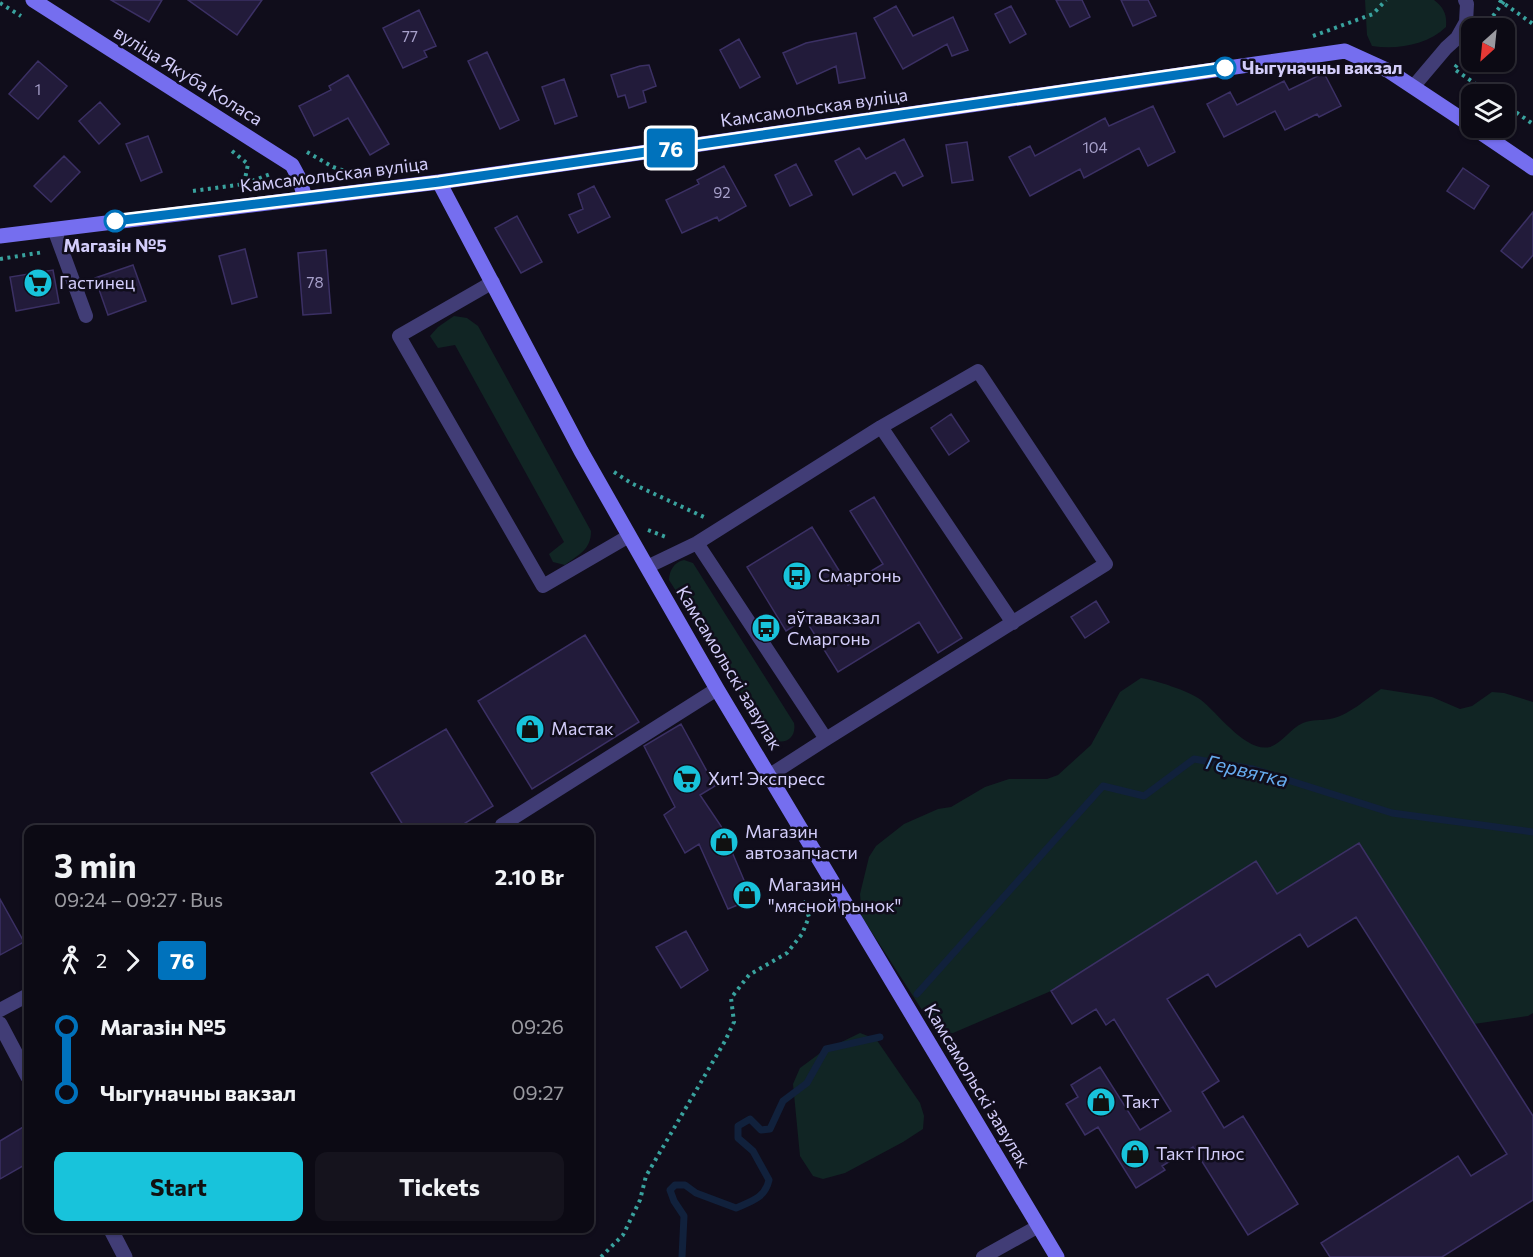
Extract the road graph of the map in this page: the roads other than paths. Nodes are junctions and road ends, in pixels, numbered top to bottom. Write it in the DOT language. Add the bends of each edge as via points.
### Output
graph roads {
  1 [pos="33,0"];
  2 [pos="1465,0"];
  3 [pos="1413,87"];
  4 [pos="1461,119"];
  5 [pos="1489,138"];
  6 [pos="1533,168"];
  7 [pos="439,182"];
  8 [pos="305,198"];
  9 [pos="54,229"];
  10 [pos="0,236"];
  11 [pos="493,282"];
  12 [pos="86,316"];
  13 [pos="881,427"];
  14 [pos="636,531"];
  15 [pos="697,543"];
  16 [pos="647,567"];
  17 [pos="1013,622"];
  18 [pos="717,689"];
  19 [pos="826,739"];
  20 [pos="771,776"];
  21 [pos="502,825"];
  22 [pos="24,997"];
  23 [pos="0,1010"];
  24 [pos="0,1024"];
  25 [pos="24,1069"];
  26 [pos="1037,1227"];
  27 [pos="113,1233"];
  28 [pos="125,1257"];
  29 [pos="983,1257"];
  30 [pos="1057,1257"];
  1 -- 8 [label="street, вуліца Якуба Коласа" via="292,165"];
  2 -- 3 [label="lane" via="1466,22 1457,38"];
  3 -- 4 [label="street, Камсамольская вуліца"];
  3 -- 7 [label="street, Камсамольская вуліца" via="1345,51"];
  5 -- 6 [label="street, Камсамольская вуліца"];
  7 -- 8 [label="street, Камсамольская вуліца"];
  7 -- 11 [label="street, Камсамольскі завулак"];
  8 -- 9 [label="street, Камсамольская вуліца"];
  9 -- 10 [label="street, Камсамольская вуліца"];
  9 -- 12 [label="lane"];
  11 -- 14 [label="street, Камсамольскі завулак" via="581,451"];
  11 -- 14 [label="lane" via="399,336 543,586"];
  13 -- 15 [label="lane"];
  13 -- 17 [label="lane"];
  13 -- 17 [label="lane" via="978,371 1106,564"];
  14 -- 16 [label="street, Камсамольскі завулак"];
  15 -- 16 [label="lane"];
  15 -- 19 [label="lane"];
  16 -- 18 [label="street, Камсамольскі завулак"];
  17 -- 19 [label="lane"];
  18 -- 20 [label="street, Камсамольскі завулак"];
  18 -- 21 [label="lane"];
  19 -- 20 [label="lane"];
  20 -- 26 [label="street, Камсамольскі завулак"];
  22 -- 23 [label="lane"];
  24 -- 25 [label="street"];
  26 -- 29 [label="lane"];
  26 -- 30 [label="street, Камсамольскі завулак"];
  27 -- 28 [label="street"];
}
